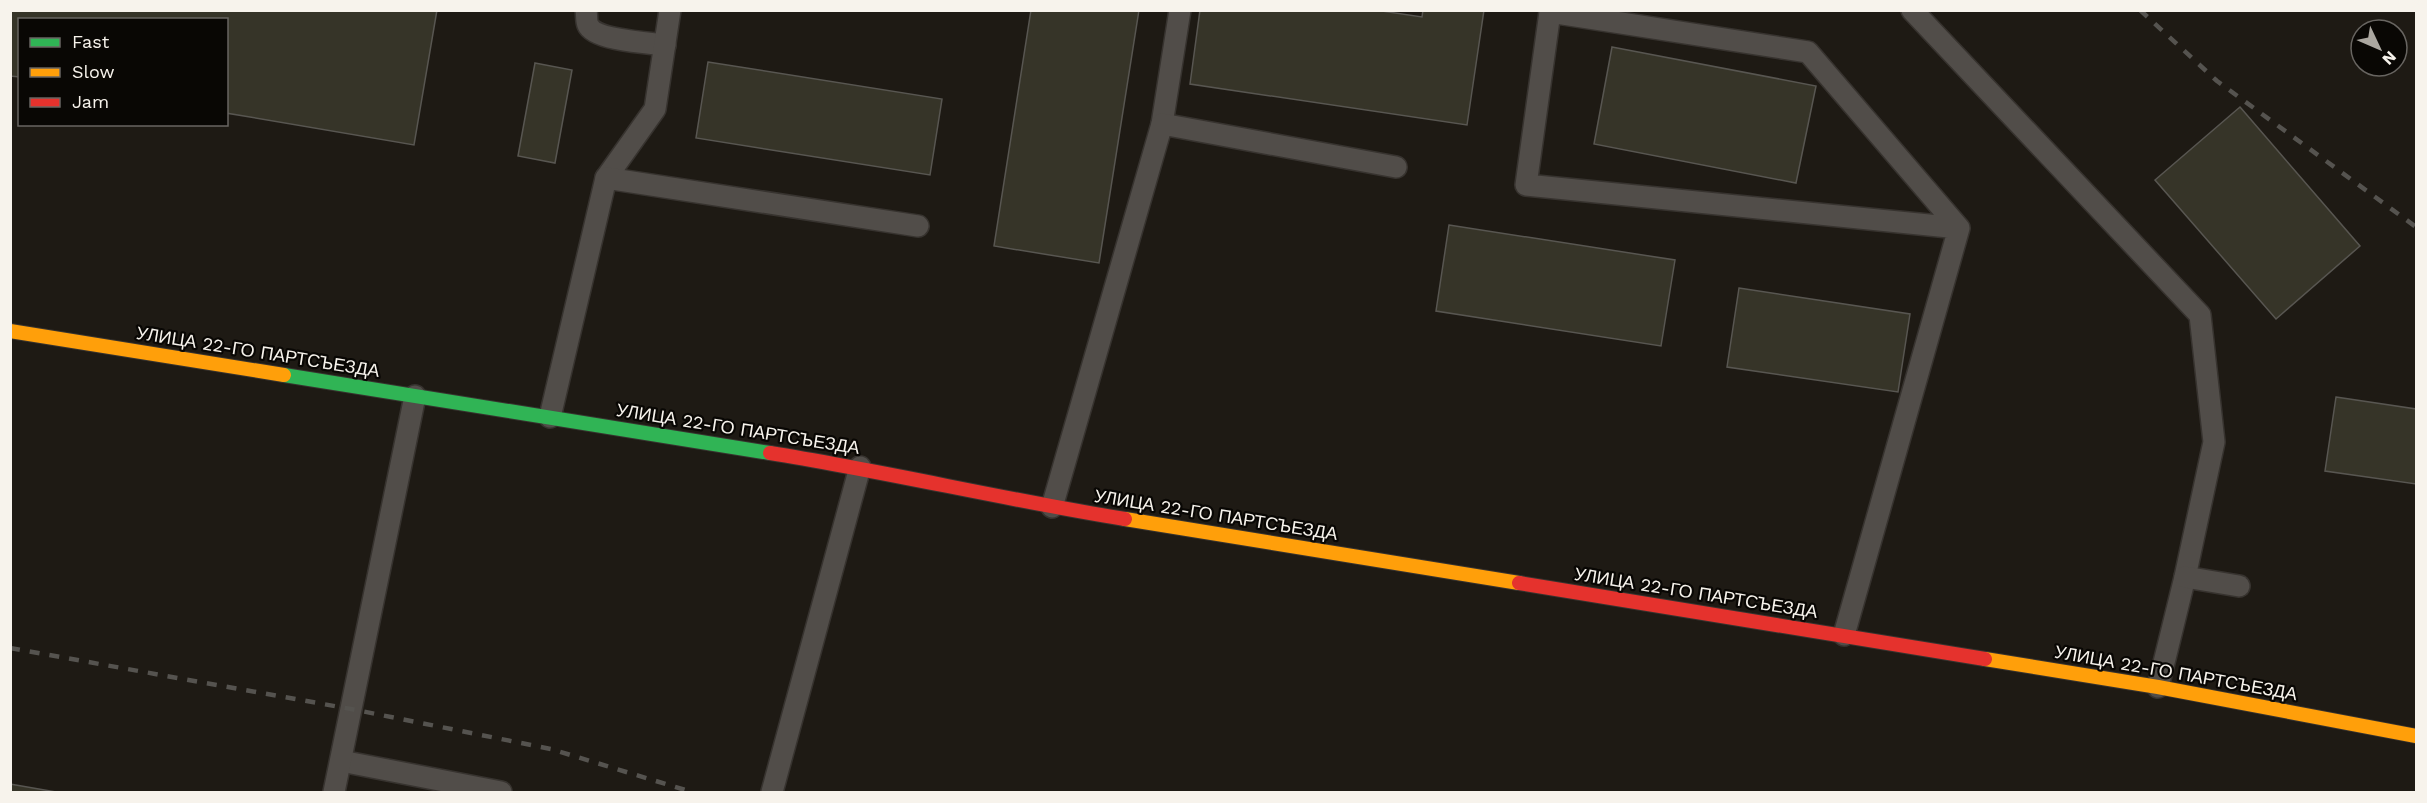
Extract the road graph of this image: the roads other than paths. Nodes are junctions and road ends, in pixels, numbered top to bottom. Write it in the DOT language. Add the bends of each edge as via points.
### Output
graph roads {
  1 [pos="586,10"];
  2 [pos="670,10"];
  3 [pos="1180,10"];
  4 [pos="1912,10"];
  5 [pos="665,45"];
  6 [pos="1162,124"];
  7 [pos="1396,167"];
  8 [pos="606,178"];
  9 [pos="918,226"];
  10 [pos="1959,228"];
  11 [pos="10,331"];
  12 [pos="415,396"];
  13 [pos="550,417"];
  14 [pos="861,467"];
  15 [pos="1052,507"];
  16 [pos="2185,578"];
  17 [pos="2239,586"];
  18 [pos="1844,635"];
  19 [pos="2158,687"];
  20 [pos="2416,736"];
  21 [pos="341,760"];
  22 [pos="334,792"];
  23 [pos="501,792"];
  24 [pos="772,792"];
  1 -- 5 [label="lane" via="587,24 593,32"];
  2 -- 5 [label="lane"];
  3 -- 6 [label="lane"];
  4 -- 16 [label="lane" via="2200,315 2214,442"];
  5 -- 8 [label="lane" via="655,109"];
  6 -- 7 [label="lane"];
  6 -- 15 [label="lane"];
  8 -- 9 [label="lane"];
  8 -- 13 [label="lane"];
  10 -- 10 [label="lane" via="1526,185 1550,12 1808,52"];
  10 -- 18 [label="lane"];
  11 -- 12 [label="street, УЛИЦА 22-ГО ПАРТСЪЕЗДА"];
  12 -- 13 [label="street, УЛИЦА 22-ГО ПАРТСЪЕЗДА"];
  12 -- 21 [label="lane"];
  13 -- 14 [label="street, УЛИЦА 22-ГО ПАРТСЪЕЗДА"];
  14 -- 15 [label="street, УЛИЦА 22-ГО ПАРТСЪЕЗДА"];
  14 -- 24 [label="lane"];
  15 -- 18 [label="street, УЛИЦА 22-ГО ПАРТСЪЕЗДА"];
  16 -- 17 [label="lane"];
  16 -- 19 [label="lane"];
  18 -- 19 [label="street, УЛИЦА 22-ГО ПАРТСЪЕЗДА"];
  19 -- 20 [label="street, УЛИЦА 22-ГО ПАРТСЪЕЗДА"];
  21 -- 22 [label="lane"];
  21 -- 23 [label="lane"];
}
